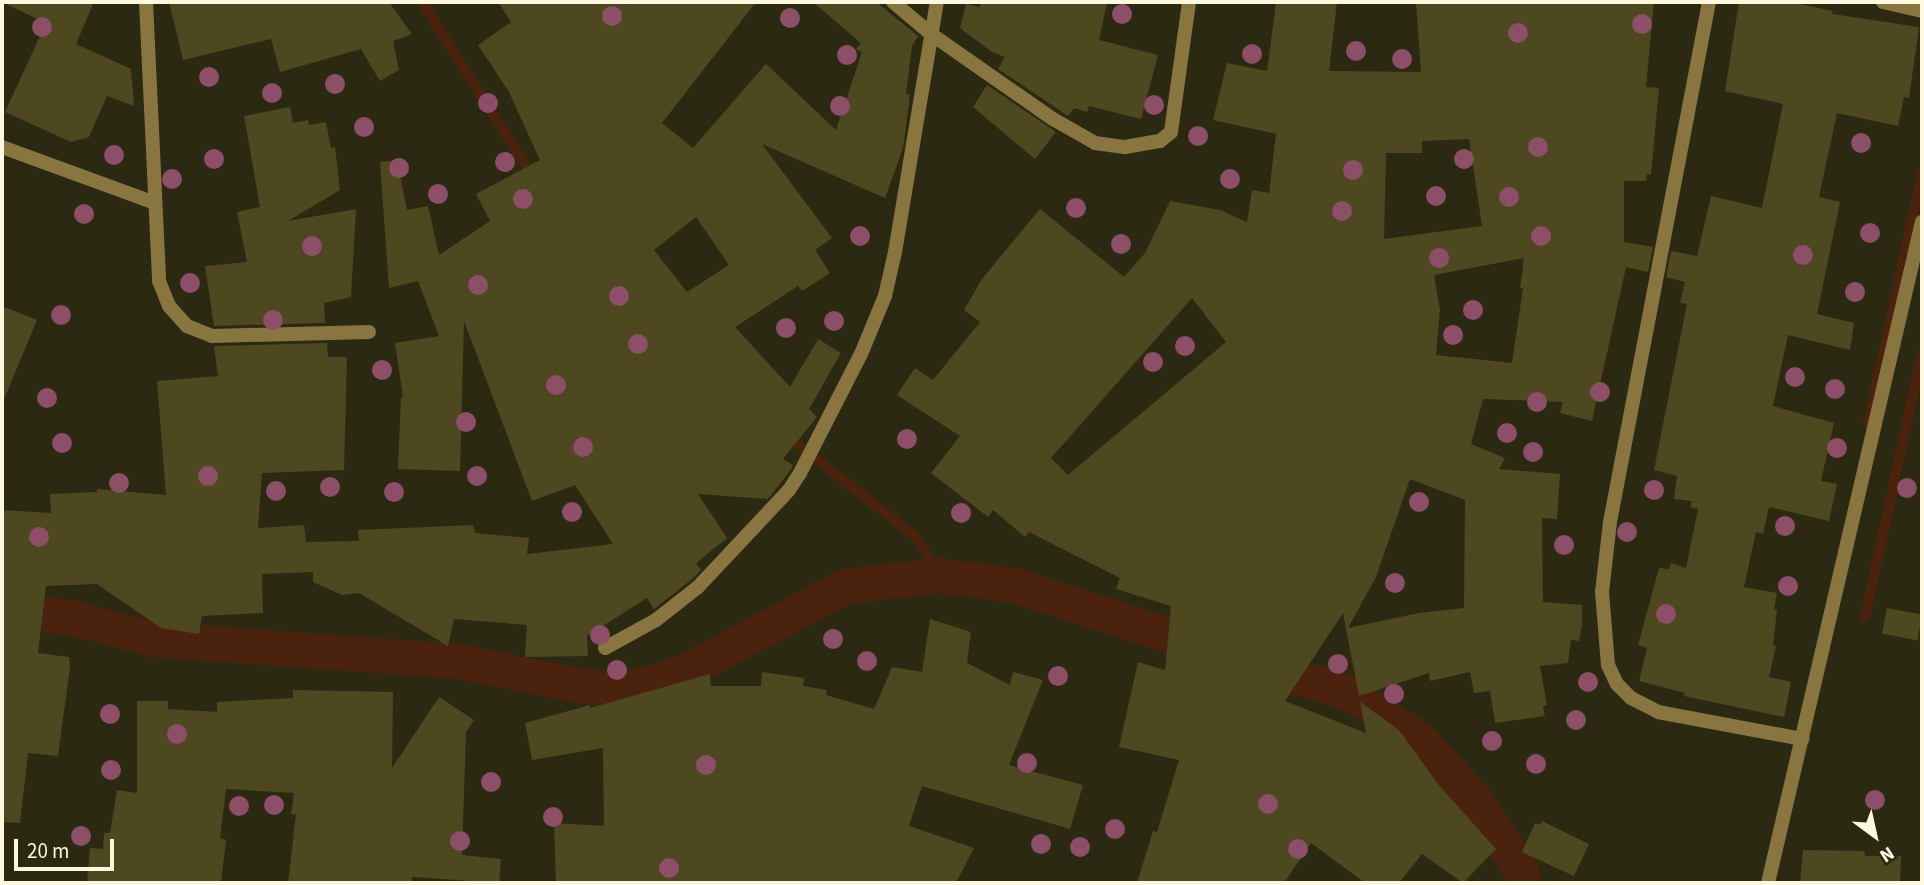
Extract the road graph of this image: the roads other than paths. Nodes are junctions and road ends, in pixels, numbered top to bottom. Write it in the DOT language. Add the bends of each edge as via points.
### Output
graph roads {
  1 [pos="146,2"];
  2 [pos="893,2"];
  3 [pos="937,2"];
  4 [pos="1189,2"];
  5 [pos="1709,2"];
  6 [pos="1883,2"];
  7 [pos="1922,11"];
  8 [pos="931,34"];
  9 [pos="2,147"];
  10 [pos="155,203"];
  11 [pos="1922,222"];
  12 [pos="369,332"];
  13 [pos="605,648"];
  14 [pos="1802,739"];
  15 [pos="1768,883"];
  1 -- 10 [label="street"];
  2 -- 8 [label="street"];
  3 -- 8 [label="street"];
  4 -- 8 [label="street" via="1171,132 1160,141 1125,147 1095,143 1064,125"];
  5 -- 14 [label="street" via="1610,523 1602,592 1608,665 1631,698 1658,712"];
  6 -- 7 [label="street"];
  8 -- 13 [label="street" via="885,296 800,473 789,491 698,587 656,620"];
  9 -- 10 [label="street"];
  10 -- 12 [label="street" via="159,281 169,306 187,326 212,336"];
  11 -- 14 [label="street"];
  14 -- 15 [label="street"];
}
